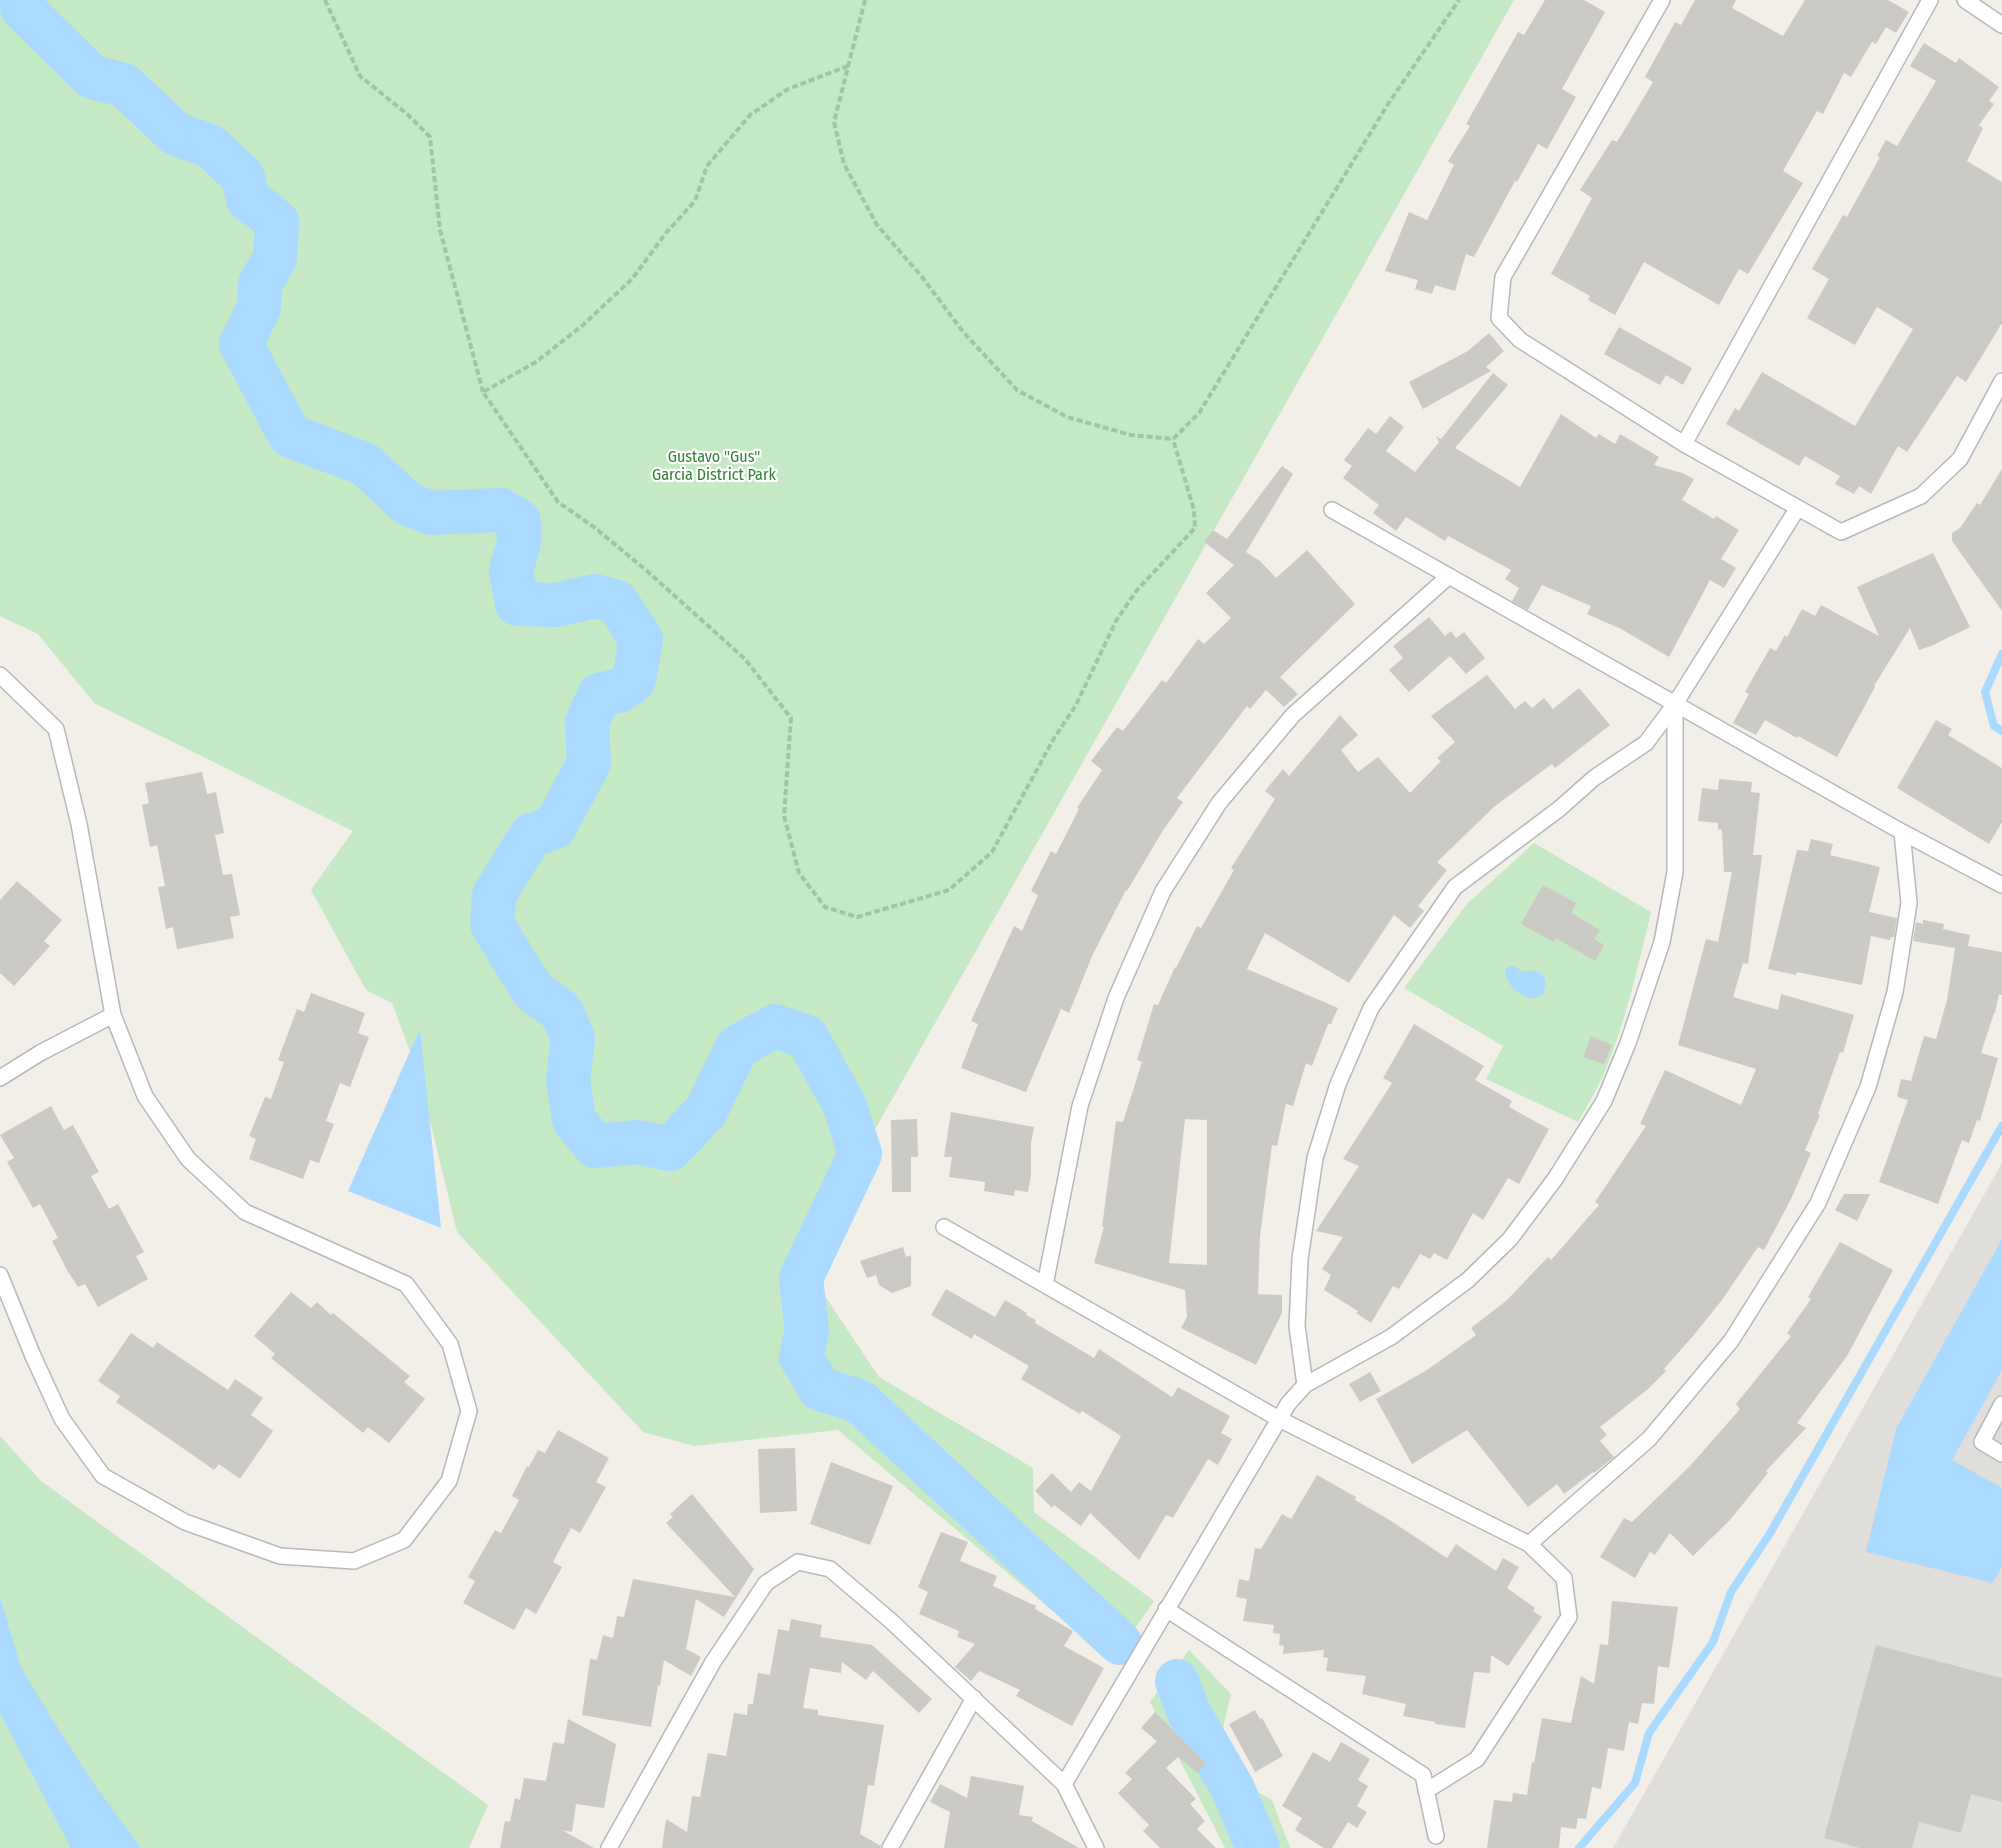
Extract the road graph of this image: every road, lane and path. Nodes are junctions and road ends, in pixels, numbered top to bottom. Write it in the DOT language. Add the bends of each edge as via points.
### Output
graph roads {
  1 [pos="325,0"];
  2 [pos="865,0"];
  3 [pos="1459,0"];
  4 [pos="1662,0"];
  5 [pos="1930,0"];
  6 [pos="1965,0"];
  7 [pos="2002,25"];
  8 [pos="848,66"];
  9 [pos="2002,381"];
  10 [pos="483,392"];
  11 [pos="1173,439"];
  12 [pos="1684,444"];
  13 [pos="1797,509"];
  14 [pos="1332,510"];
  15 [pos="1449,576"];
  16 [pos="0,675"];
  17 [pos="1675,704"];
  18 [pos="1902,832"];
  19 [pos="2002,885"];
  20 [pos="113,1015"];
  21 [pos="0,1078"];
  22 [pos="944,1227"];
  23 [pos="0,1275"];
  24 [pos="1045,1285"];
  25 [pos="1305,1385"];
  26 [pos="2002,1404"];
  27 [pos="1279,1419"];
  28 [pos="2002,1454"];
  29 [pos="1529,1544"];
  30 [pos="1166,1609"];
  31 [pos="974,1698"];
  32 [pos="1064,1784"];
  33 [pos="1426,1791"];
  34 [pos="1436,1836"];
  35 [pos="609,1848"];
  36 [pos="890,1848"];
  37 [pos="1096,1848"];
  1 -- 10 [label="path" via="360,76 430,137 440,230"];
  2 -- 8 [label="path"];
  3 -- 11 [label="path" via="1390,101 1199,413"];
  4 -- 12 [label="lane" via="1503,277 1499,318 1520,340"];
  5 -- 12 [label="lane"];
  6 -- 7 [label="lane"];
  8 -- 10 [label="path" via="788,89 750,115 707,166 695,201 632,279 536,362"];
  8 -- 11 [label="path" via="834,122 844,164 878,225 964,333 1017,390 1067,417 1131,435"];
  9 -- 13 [label="lane" via="1960,459 1921,496 1841,532"];
  10 -- 11 [label="path" via="558,502 594,527 745,659 791,718 784,816 799,873 825,907 857,916 949,890 992,852 1076,705 1116,621 1137,590 1195,528 1194,510"];
  12 -- 13 [label="lane"];
  13 -- 17 [label="lane"];
  14 -- 15 [label="lane"];
  15 -- 17 [label="lane"];
  15 -- 24 [label="lane" via="1293,715 1219,803 1163,891 1116,998 1080,1106"];
  16 -- 20 [label="lane" via="56,729 79,824"];
  17 -- 18 [label="lane"];
  17 -- 25 [label="lane" via="1646,743 1594,778 1455,887 1371,1008 1338,1084 1315,1158 1300,1259 1297,1326"];
  17 -- 25 [label="lane" via="1675,872 1662,942 1604,1101 1555,1179 1510,1239 1468,1280 1391,1337"];
  18 -- 19 [label="lane"];
  18 -- 29 [label="lane" via="1909,903 1896,992 1868,1087 1818,1203 1731,1341 1664,1421"];
  20 -- 21 [label="lane"];
  20 -- 23 [label="lane" via="145,1096 188,1159 212,1182 245,1212 406,1284 413,1292 450,1344 469,1411 449,1481 404,1540 354,1561 280,1556 184,1522 103,1476 62,1419"];
  22 -- 24 [label="lane"];
  24 -- 27 [label="lane"];
  25 -- 27 [label="lane"];
  26 -- 28 [label="lane" via="1982,1442"];
  27 -- 29 [label="lane"];
  27 -- 30 [label="lane"];
  29 -- 33 [label="lane" via="1564,1578 1569,1617 1478,1760"];
  30 -- 32 [label="lane"];
  30 -- 33 [label="lane" via="1423,1775"];
  31 -- 32 [label="lane"];
  31 -- 35 [label="lane" via="830,1569 798,1562 766,1582 713,1662"];
  31 -- 36 [label="lane"];
  32 -- 37 [label="lane"];
  33 -- 34 [label="lane"];
}
